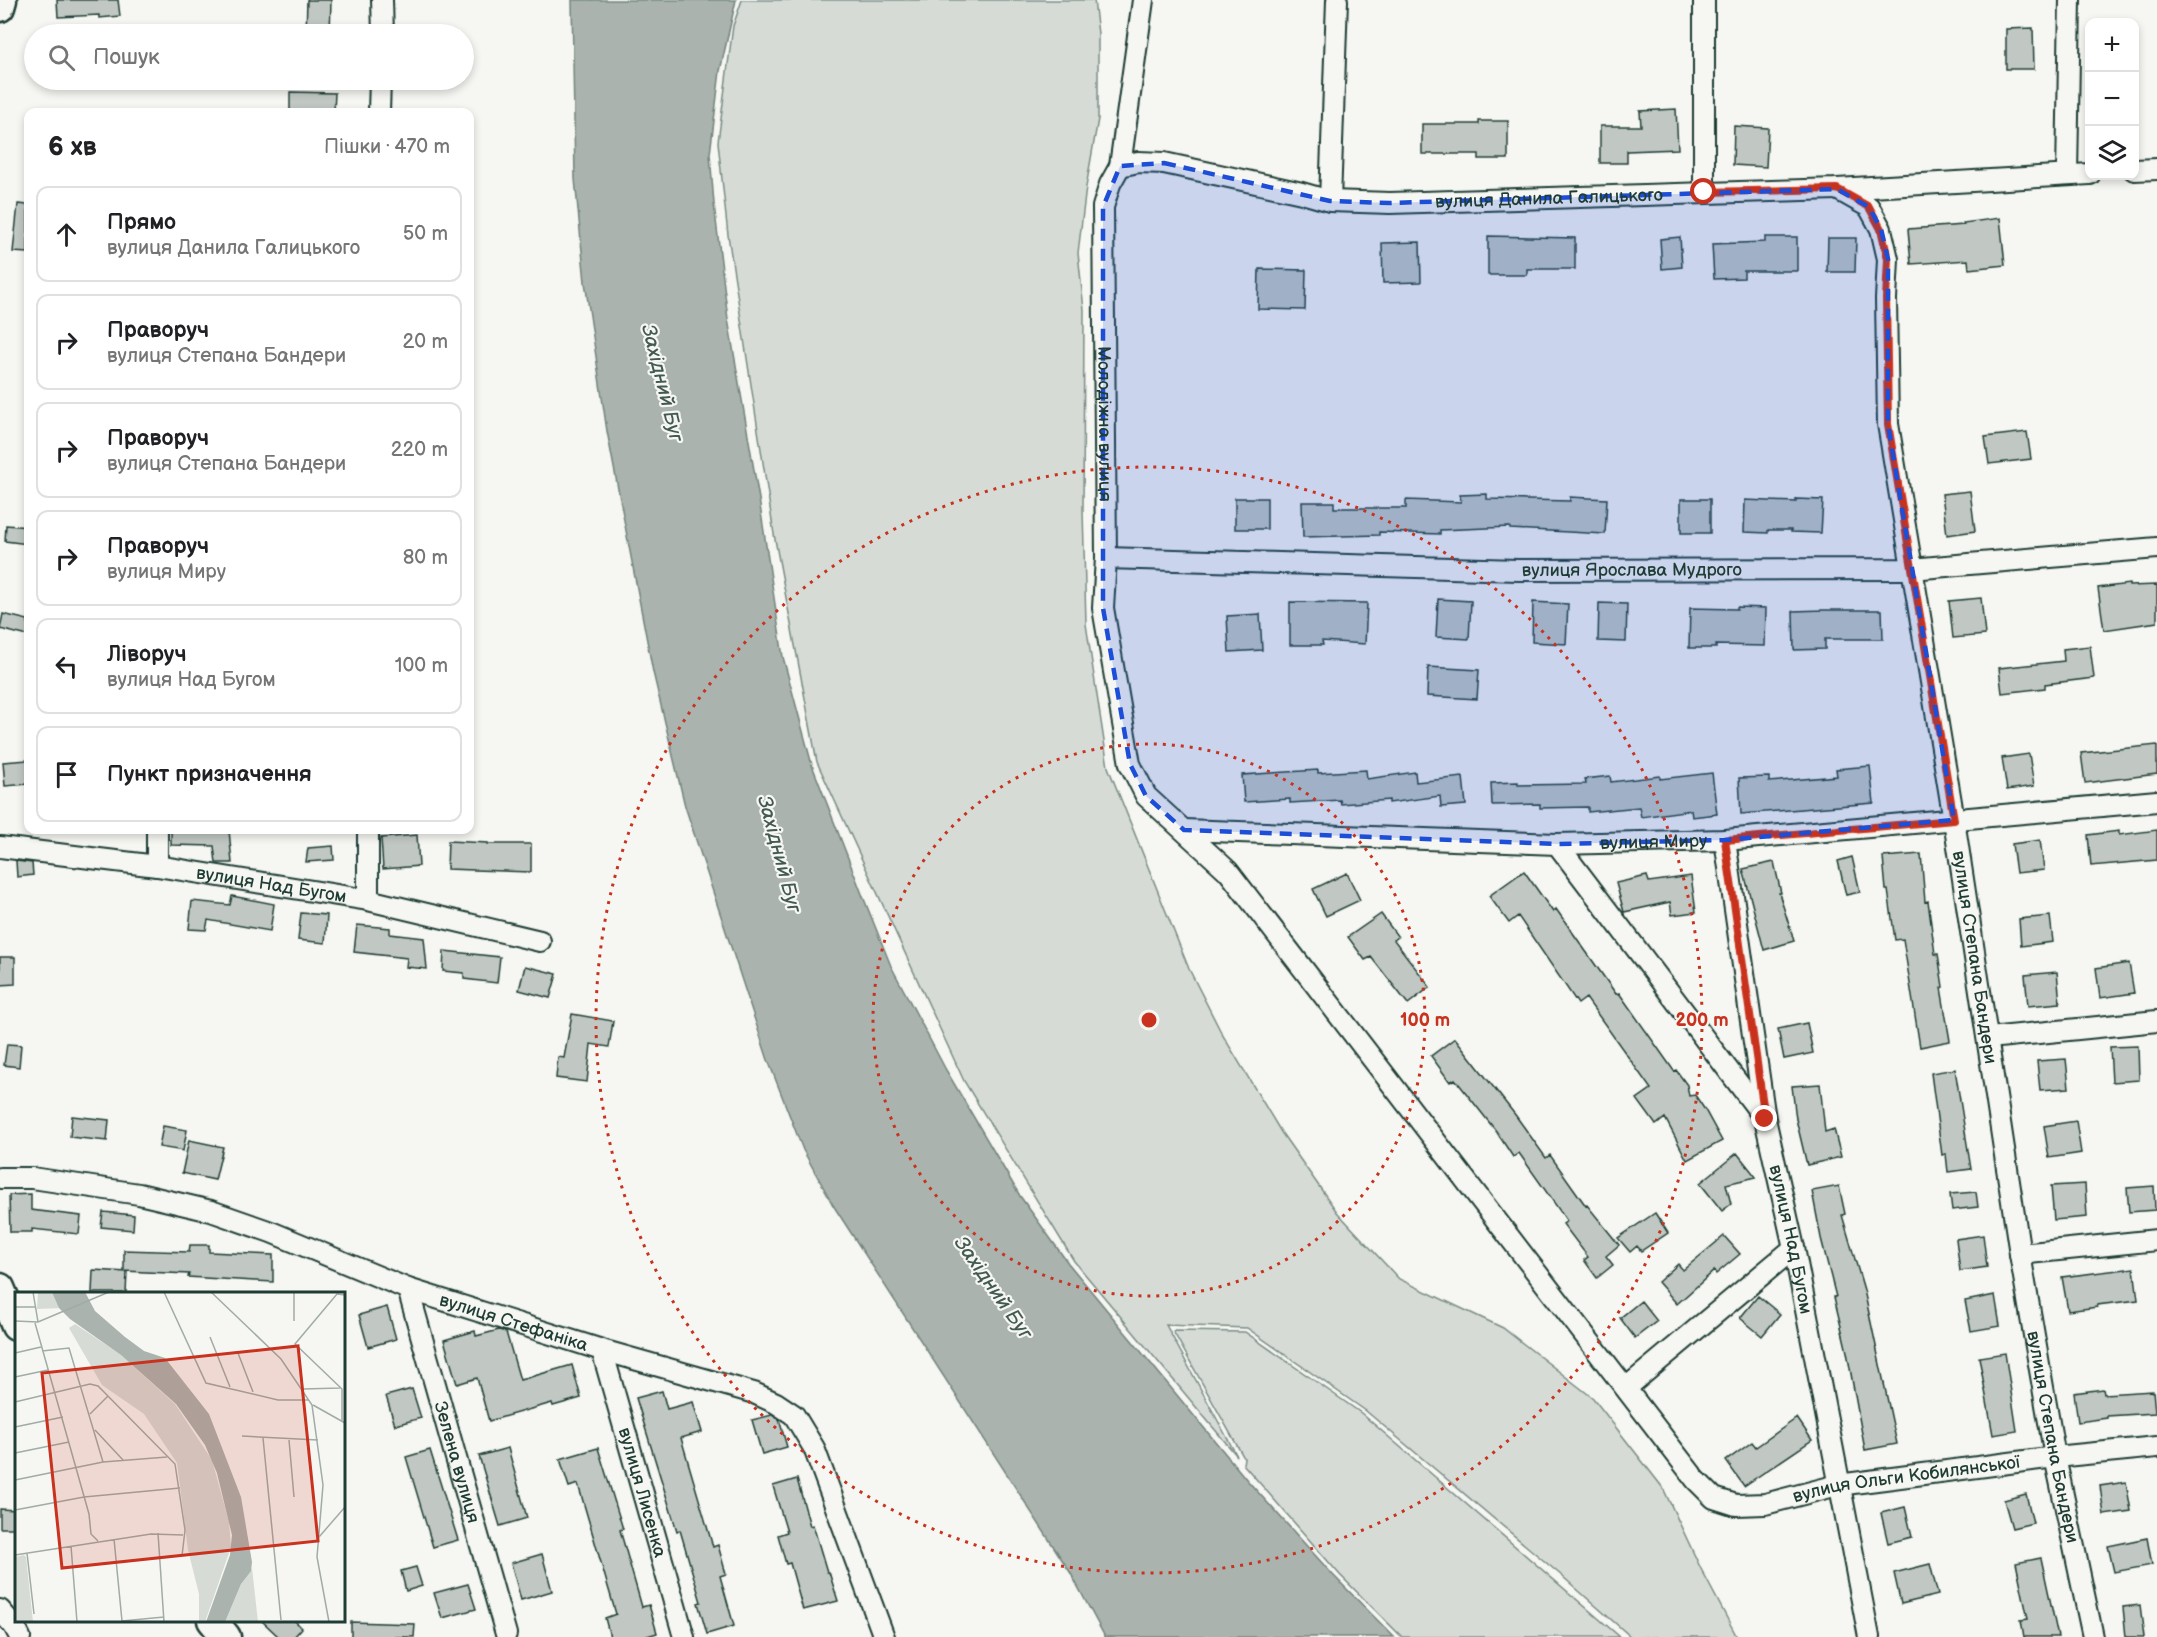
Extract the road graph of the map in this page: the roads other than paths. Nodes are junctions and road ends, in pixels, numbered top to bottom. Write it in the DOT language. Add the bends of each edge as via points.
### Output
graph roads {
  1 [pos="2,0"];
  2 [pos="382,0"];
  3 [pos="1143,0"];
  4 [pos="1337,0"];
  5 [pos="1704,0"];
  6 [pos="2070,0"];
  7 [pos="0,7"];
  8 [pos="382,24"];
  9 [pos="380,90"];
  10 [pos="379,108"];
  11 [pos="1120,166"];
  12 [pos="2157,169"];
  13 [pos="2139,170"];
  14 [pos="2085,174"];
  15 [pos="2067,175"];
  16 [pos="1837,189"];
  17 [pos="1704,192"];
  18 [pos="1330,201"];
  19 [pos="2157,548"];
  20 [pos="1106,558"];
  21 [pos="1911,569"];
  22 [pos="2157,801"];
  23 [pos="1954,820"];
  24 [pos="1185,830"];
  25 [pos="157,834"];
  26 [pos="368,834"];
  27 [pos="1725,840"];
  28 [pos="1557,844"];
  29 [pos="0,848"];
  30 [pos="157,866"];
  31 [pos="368,900"];
  32 [pos="540,941"];
  33 [pos="2157,1022"];
  34 [pos="1989,1038"];
  35 [pos="1765,1119"];
  36 [pos="0,1178"];
  37 [pos="2157,1240"];
  38 [pos="1794,1248"];
  39 [pos="2020,1254"];
  40 [pos="0,1288"];
  41 [pos="408,1289"];
  42 [pos="15,1324"];
  43 [pos="602,1350"];
  44 [pos="1626,1388"];
  45 [pos="2157,1447"];
  46 [pos="2055,1457"];
  47 [pos="1838,1485"];
  48 [pos="0,1610"];
  49 [pos="214,1622"];
  50 [pos="506,1634"];
  51 [pos="20,1637"];
  52 [pos="226,1637"];
  53 [pos="684,1637"];
  54 [pos="884,1637"];
  55 [pos="1869,1637"];
  56 [pos="2093,1637"];
  1 -- 7 [label="street"];
  2 -- 8 [label="street"];
  3 -- 11 [label="street, Молодіжна вулиця"];
  4 -- 18 [label="street"];
  5 -- 17 [label="street"];
  6 -- 15 [label="street"];
  9 -- 10 [label="street"];
  11 -- 18 [label="street, вулиця Данила Галицького" via="1164,163"];
  11 -- 20 [label="street, Молодіжна вулиця" via="1103,207"];
  12 -- 13 [label="street"];
  14 -- 15 [label="street, вулиця Данила Галицького"];
  15 -- 16 [label="street, вулиця Данила Галицького"];
  16 -- 17 [label="street, вулиця Данила Галицького"];
  16 -- 21 [label="street, вулиця Степана Бандери" via="1869,207 1881,229 1888,259 1888,424"];
  17 -- 18 [label="street, вулиця Данила Галицького" via="1390,203"];
  19 -- 21 [label="street, вулиця Ярослава Мудрого"];
  20 -- 21 [label="street, вулиця Ярослава Мудрого" via="1518,570"];
  20 -- 24 [label="street, Молодіжна вулиця" via="1103,608 1130,764 1146,796"];
  21 -- 23 [label="street, вулиця Степана Бандери"];
  22 -- 23 [label="street, вулиця Миру"];
  23 -- 27 [label="street, вулиця Миру"];
  23 -- 34 [label="street, вулиця Степана Бандери"];
  24 -- 28 [label="street, вулиця Миру"];
  24 -- 44 [label="street, Молодіжна вулиця" via="1228,871"];
  25 -- 30 [label="street"];
  26 -- 31 [label="street"];
  27 -- 28 [label="street, вулиця Миру"];
  27 -- 35 [label="street, вулиця Над Бугом"];
  28 -- 35 [label="street"];
  29 -- 30 [label="street, вулиця Над Бугом"];
  30 -- 31 [label="street, вулиця Над Бугом"];
  31 -- 32 [label="street, вулиця Над Бугом"];
  33 -- 34 [label="street"];
  34 -- 39 [label="street, вулиця Степана Бандери"];
  35 -- 38 [label="street, вулиця Над Бугом"];
  36 -- 41 [label="street, вулиця Стефаніка" via="32,1178 139,1194 211,1211"];
  37 -- 39 [label="street"];
  38 -- 44 [label="street"];
  38 -- 47 [label="street, вулиця Над Бугом"];
  39 -- 46 [label="street, вулиця Степана Бандери"];
  40 -- 42 [label="street"];
  41 -- 43 [label="street, вулиця Стефаніка"];
  41 -- 50 [label="street, Зелена вулиця"];
  43 -- 53 [label="street, вулиця Лисенка"];
  43 -- 54 [label="street, вулиця Стефаніка" via="754,1393 794,1415 814,1448"];
  44 -- 47 [label="street, вулиця Ольги Кобилянської" via="1714,1498 1736,1505 1765,1504"];
  45 -- 46 [label="street, вулиця Ольги Кобилянської"];
  46 -- 47 [label="street, вулиця Ольги Кобилянської"];
  46 -- 56 [label="street, вулиця Степана Бандери"];
  47 -- 55 [label="street, вулиця Над Бугом"];
  48 -- 51 [label="street"];
  49 -- 52 [label="street"];
}
